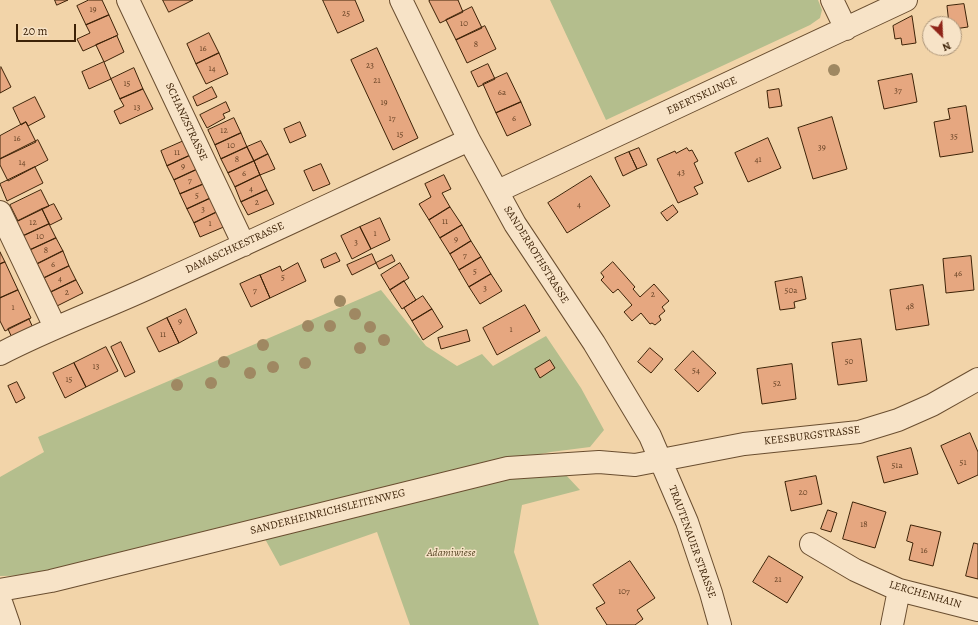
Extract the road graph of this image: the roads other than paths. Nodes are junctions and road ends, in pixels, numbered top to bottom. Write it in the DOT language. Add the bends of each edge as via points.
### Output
graph roads {
  1 [pos="128,0"];
  2 [pos="401,0"];
  3 [pos="832,0"];
  4 [pos="906,0"];
  5 [pos="846,29"];
  6 [pos="469,140"];
  7 [pos="498,191"];
  8 [pos="0,212"];
  9 [pos="244,245"];
  10 [pos="55,327"];
  11 [pos="0,354"];
  12 [pos="978,379"];
  13 [pos="660,461"];
  14 [pos="810,544"];
  15 [pos="0,590"];
  16 [pos="898,590"];
  17 [pos="0,599"];
  18 [pos="978,610"];
  19 [pos="9,625"];
  20 [pos="720,625"];
  21 [pos="892,625"];
  1 -- 9 [label="street, SCHANZSTRASSE"];
  2 -- 6 [label="street, SANDERROTHSTRASSE"];
  3 -- 5 [label="street"];
  4 -- 5 [label="street, EBERTSKLINGE"];
  5 -- 7 [label="street, EBERTSKLINGE"];
  6 -- 7 [label="street, SANDERROTHSTRASSE"];
  6 -- 9 [label="street, DAMASCHKESTRASSE"];
  7 -- 13 [label="street, SANDERROTHSTRASSE" via="515,224 621,386 650,436"];
  8 -- 10 [label="street"];
  9 -- 10 [label="street, DAMASCHKESTRASSE"];
  10 -- 11 [label="street, DAMASCHKESTRASSE"];
  12 -- 13 [label="street, KEESBURGSTRASSE" via="898,420 859,432 744,444"];
  13 -- 15 [label="street, SANDERHEINRICHSLEITENWEG" via="635,465 599,462 508,468 51,581"];
  13 -- 20 [label="street, TRAUTENAUER STRASSE" via="686,522"];
  14 -- 16 [label="street, LERCHENHAIN"];
  16 -- 18 [label="street, LERCHENHAIN"];
  16 -- 21 [label="street"];
  17 -- 19 [label="street"];
}
